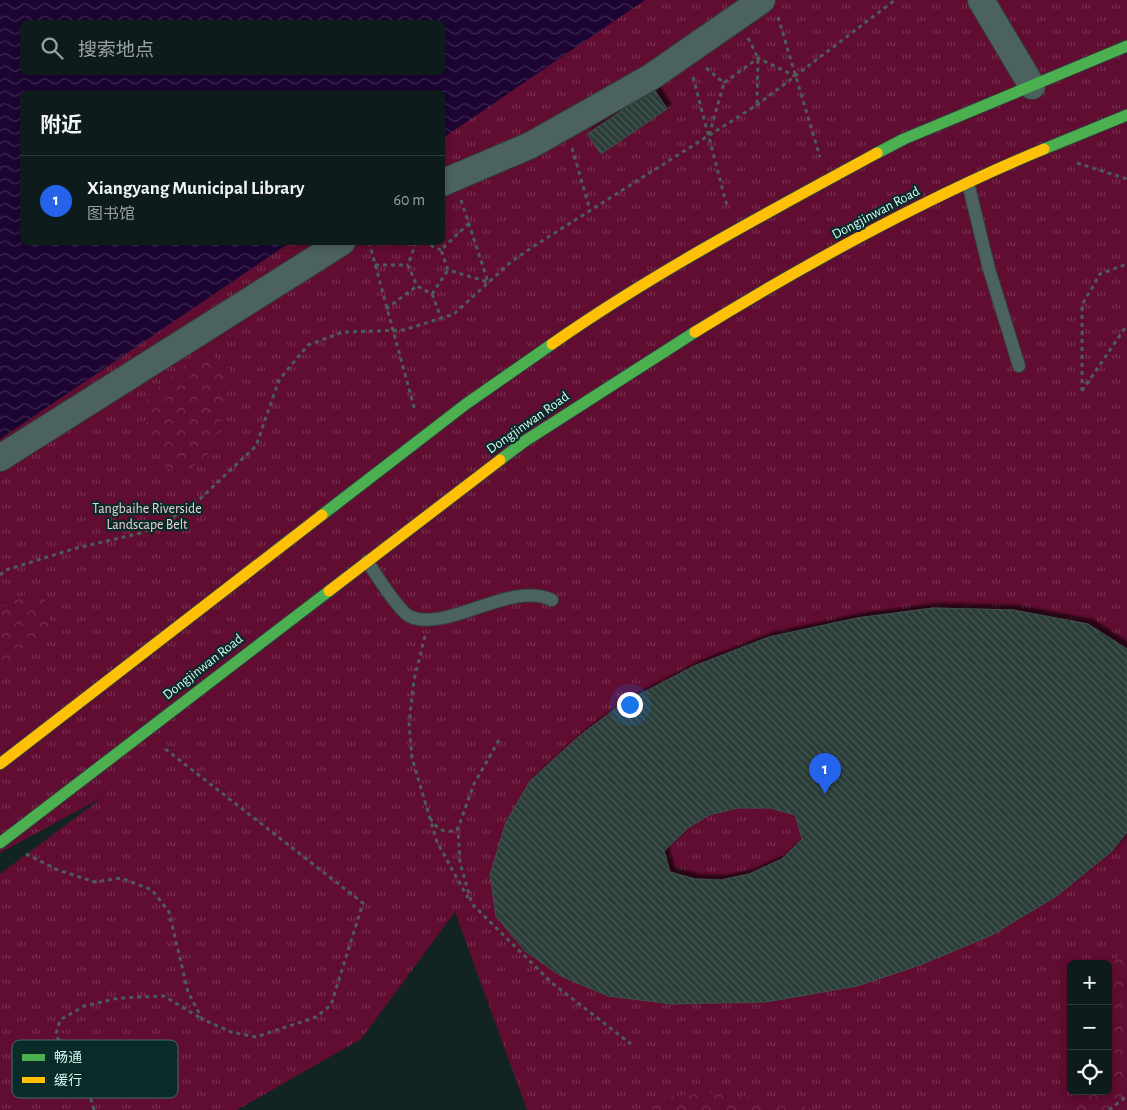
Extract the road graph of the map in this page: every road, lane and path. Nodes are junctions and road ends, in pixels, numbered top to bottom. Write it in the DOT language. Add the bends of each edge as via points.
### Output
graph roads {
  1 [pos="895,0"];
  2 [pos="981,0"];
  3 [pos="769,5"];
  4 [pos="722,27"];
  5 [pos="1127,46"];
  6 [pos="686,52"];
  7 [pos="758,58"];
  8 [pos="795,76"];
  9 [pos="724,83"];
  10 [pos="1032,86"];
  11 [pos="758,105"];
  12 [pos="1127,115"];
  13 [pos="566,126"];
  14 [pos="708,136"];
  15 [pos="1075,162"];
  16 [pos="1127,179"];
  17 [pos="448,180"];
  18 [pos="828,180"];
  19 [pos="968,183"];
  20 [pos="590,210"];
  21 [pos="469,223"];
  22 [pos="734,232"];
  23 [pos="337,245"];
  24 [pos="370,245"];
  25 [pos="415,245"];
  26 [pos="430,245"];
  27 [pos="441,250"];
  28 [pos="1127,264"];
  29 [pos="375,265"];
  30 [pos="408,265"];
  31 [pos="448,270"];
  32 [pos="488,282"];
  33 [pos="417,286"];
  34 [pos="432,294"];
  35 [pos="386,308"];
  36 [pos="441,318"];
  37 [pos="1127,325"];
  38 [pos="392,330"];
  39 [pos="1019,366"];
  40 [pos="423,436"];
  41 [pos="0,458"];
  42 [pos="366,561"];
  43 [pos="0,575"];
  44 [pos="552,600"];
  45 [pos="429,620"];
  46 [pos="144,732"];
  47 [pos="499,740"];
  48 [pos="0,764"];
  49 [pos="428,814"];
  50 [pos="458,828"];
  51 [pos="1,843"];
  52 [pos="472,904"];
  53 [pos="202,1019"];
  54 [pos="59,1040"];
  55 [pos="631,1044"];
  56 [pos="1127,1096"];
  57 [pos="1109,1110"];
  1 -- 8 [label="path"];
  2 -- 10 [label="street"];
  3 -- 4 [label="street"];
  3 -- 8 [label="path"];
  4 -- 6 [label="street"];
  4 -- 7 [label="path" via="746,36"];
  5 -- 10 [label="main road"];
  6 -- 9 [label="path"];
  6 -- 13 [label="street" via="651,77"];
  6 -- 14 [label="path"];
  7 -- 8 [label="path"];
  7 -- 9 [label="path"];
  7 -- 11 [label="path"];
  8 -- 11 [label="path"];
  8 -- 18 [label="path"];
  9 -- 14 [label="path"];
  10 -- 18 [label="main road" via="904,139"];
  11 -- 14 [label="path"];
  12 -- 19 [label="main road, Dongjinwan Road"];
  13 -- 17 [label="street" via="531,145"];
  13 -- 20 [label="path"];
  14 -- 20 [label="path"];
  14 -- 22 [label="path"];
  15 -- 16 [label="path"];
  17 -- 21 [label="path"];
  18 -- 22 [label="main road"];
  19 -- 39 [label="lane" via="989,269"];
  19 -- 42 [label="main road, Dongjinwan Road" via="772,285 628,374 525,441"];
  20 -- 32 [label="path" via="534,246"];
  21 -- 27 [label="path"];
  21 -- 32 [label="path"];
  22 -- 40 [label="main road" via="582,323"];
  23 -- 41 [label="street"];
  24 -- 29 [label="path"];
  25 -- 30 [label="path"];
  26 -- 27 [label="path"];
  27 -- 31 [label="path"];
  28 -- 37 [label="path" via="1100,274 1082,305 1082,391"];
  29 -- 30 [label="path"];
  29 -- 35 [label="path"];
  30 -- 33 [label="path"];
  31 -- 32 [label="path"];
  31 -- 34 [label="path"];
  32 -- 36 [label="path" via="454,314"];
  33 -- 34 [label="path"];
  33 -- 35 [label="path"];
  34 -- 36 [label="path"];
  35 -- 38 [label="path"];
  36 -- 38 [label="path" via="404,330"];
  38 -- 40 [label="path"];
  38 -- 43 [label="path" via="343,332 308,345 279,380 256,446 201,498 166,522 141,533 73,549 6,570"];
  40 -- 48 [label="main road"];
  42 -- 45 [label="lane" via="408,615"];
  42 -- 46 [label="main road, Dongjinwan Road"];
  44 -- 45 [label="lane" via="544,596 505,600"];
  45 -- 49 [label="path" via="414,680 409,723 412,758"];
  46 -- 51 [label="main road, Dongjinwan Road"];
  46 -- 53 [label="path" via="364,903 331,1005 316,1017 256,1037 231,1032"];
  47 -- 50 [label="path" via="474,784"];
  49 -- 50 [label="path" via="445,832"];
  49 -- 52 [label="path" via="437,842"];
  50 -- 52 [label="path" via="460,863"];
  51 -- 53 [label="path" via="58,870 95,882 121,878 152,890 169,912 188,992"];
  52 -- 55 [label="path" via="552,983"];
  53 -- 54 [label="path" via="164,996 119,998 84,1006 60,1020 56,1034"];
  56 -- 57 [label="path"];
}
